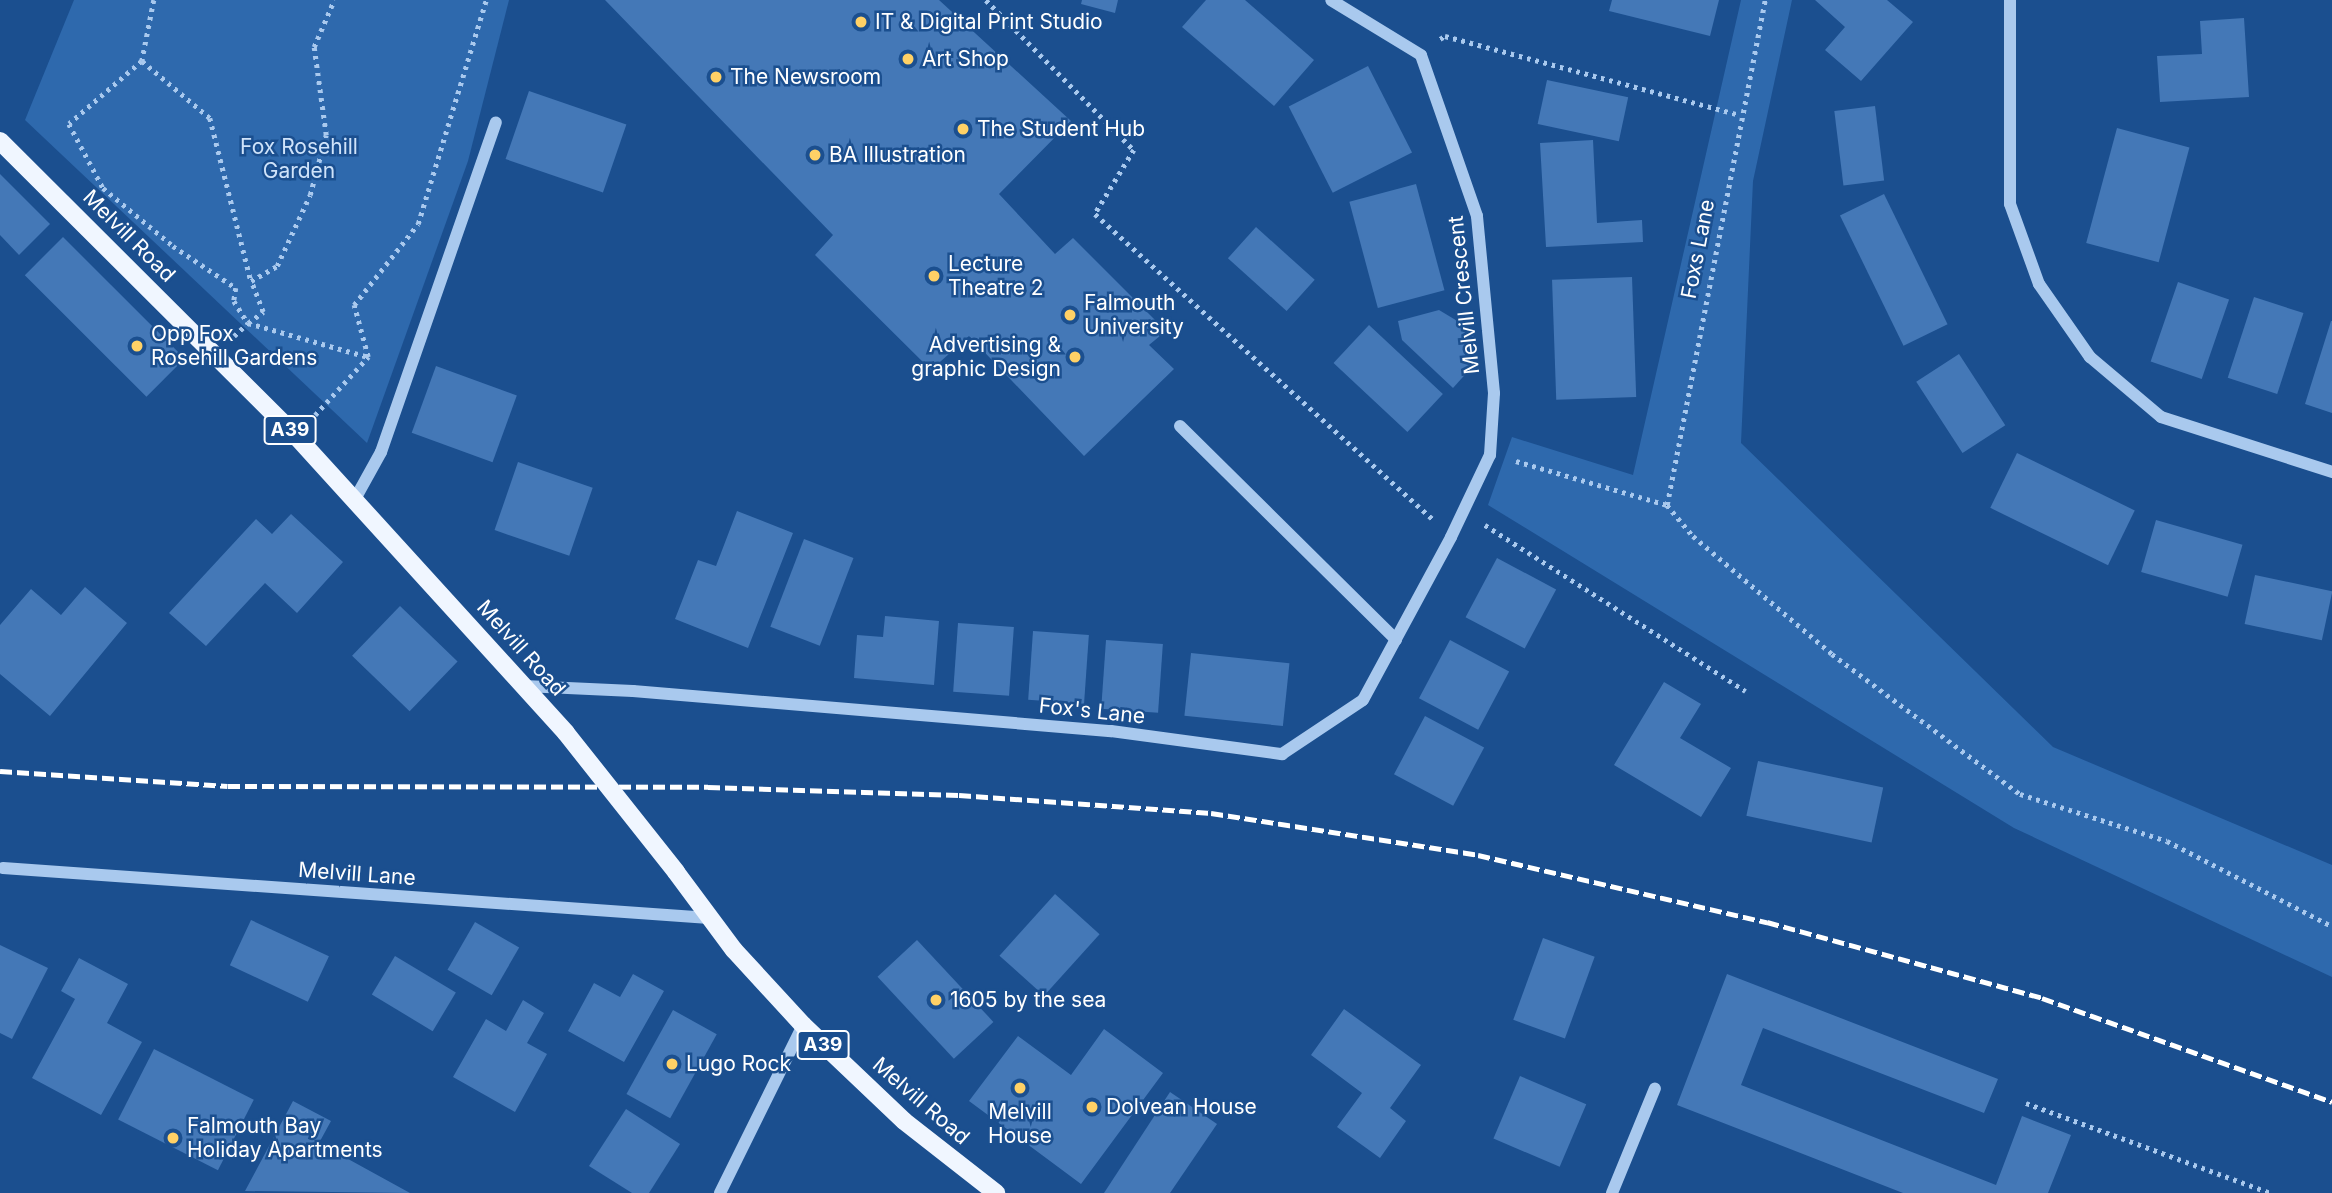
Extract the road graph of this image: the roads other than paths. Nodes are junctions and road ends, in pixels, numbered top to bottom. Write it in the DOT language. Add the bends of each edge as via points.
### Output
graph roads {
  1 [pos="1331,0"];
  2 [pos="2010,0"];
  3 [pos="496,122"];
  4 [pos="0,141"];
  5 [pos="1180,426"];
  6 [pos="1490,455"];
  7 [pos="2332,472"];
  8 [pos="355,499"];
  9 [pos="1396,640"];
  10 [pos="524,686"];
  11 [pos="4,867"];
  12 [pos="709,918"];
  13 [pos="803,1026"];
  14 [pos="1655,1087"];
  15 [pos="720,1193"];
  16 [pos="996,1193"];
  17 [pos="1612,1193"];
  1 -- 6 [label="street, Melvill Crescent" via="1421,55 1477,216 1494,393"];
  2 -- 7 [label="street" via="2010,204 2039,284 2090,358 2161,417"];
  3 -- 8 [label="street" via="380,452"];
  4 -- 8 [label="main road, Melvill Road / A39"];
  5 -- 9 [label="street"];
  6 -- 9 [label="street, Fox's Lane"];
  8 -- 10 [label="main road, Melvill Road / A39"];
  9 -- 10 [label="street, Fox's Lane" via="1363,701 1282,754 1111,731"];
  10 -- 12 [label="main road, Melvill Road / A39, bridge" via="566,733"];
  11 -- 12 [label="street, Melvill Lane"];
  12 -- 13 [label="main road, Melvill Road / A39"];
  13 -- 15 [label="street"];
  13 -- 16 [label="main road, Melvill Road / A39" via="904,1121"];
  14 -- 17 [label="street"];
}
